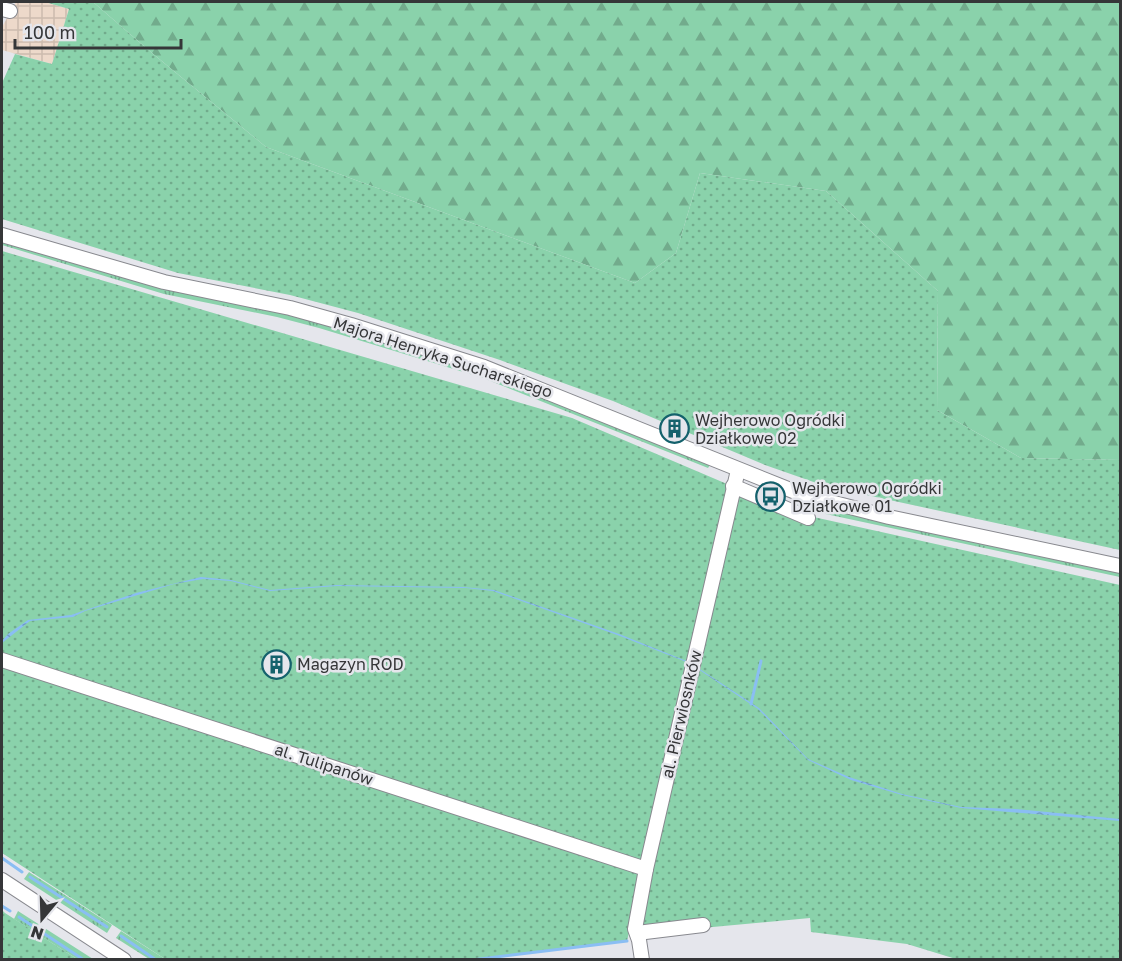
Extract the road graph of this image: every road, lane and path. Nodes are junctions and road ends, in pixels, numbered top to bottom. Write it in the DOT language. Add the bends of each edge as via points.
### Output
graph roads {
  1 [pos="2,235"];
  2 [pos="738,470"];
  3 [pos="733,487"];
  4 [pos="808,518"];
  5 [pos="1120,566"];
  6 [pos="2,660"];
  7 [pos="646,869"];
  8 [pos="2,880"];
  9 [pos="703,925"];
  10 [pos="638,936"];
  11 [pos="124,960"];
  12 [pos="642,960"];
  1 -- 2 [label="street, Majora Henryka Sucharskiego" via="164,282 351,325 562,397"];
  2 -- 3 [label="street, al. Pierwiosnków"];
  2 -- 5 [label="street, Majora Henryka Sucharskiego" via="830,503"];
  3 -- 4 [label="street"];
  3 -- 7 [label="street, al. Pierwiosnków"];
  6 -- 7 [label="street, al. Tulipanów"];
  7 -- 10 [label="street, al. Pierwiosnków" via="635,929"];
  8 -- 11 [label="street"];
  9 -- 10 [label="street"];
  10 -- 12 [label="street, al. Pierwiosnków"];
}
